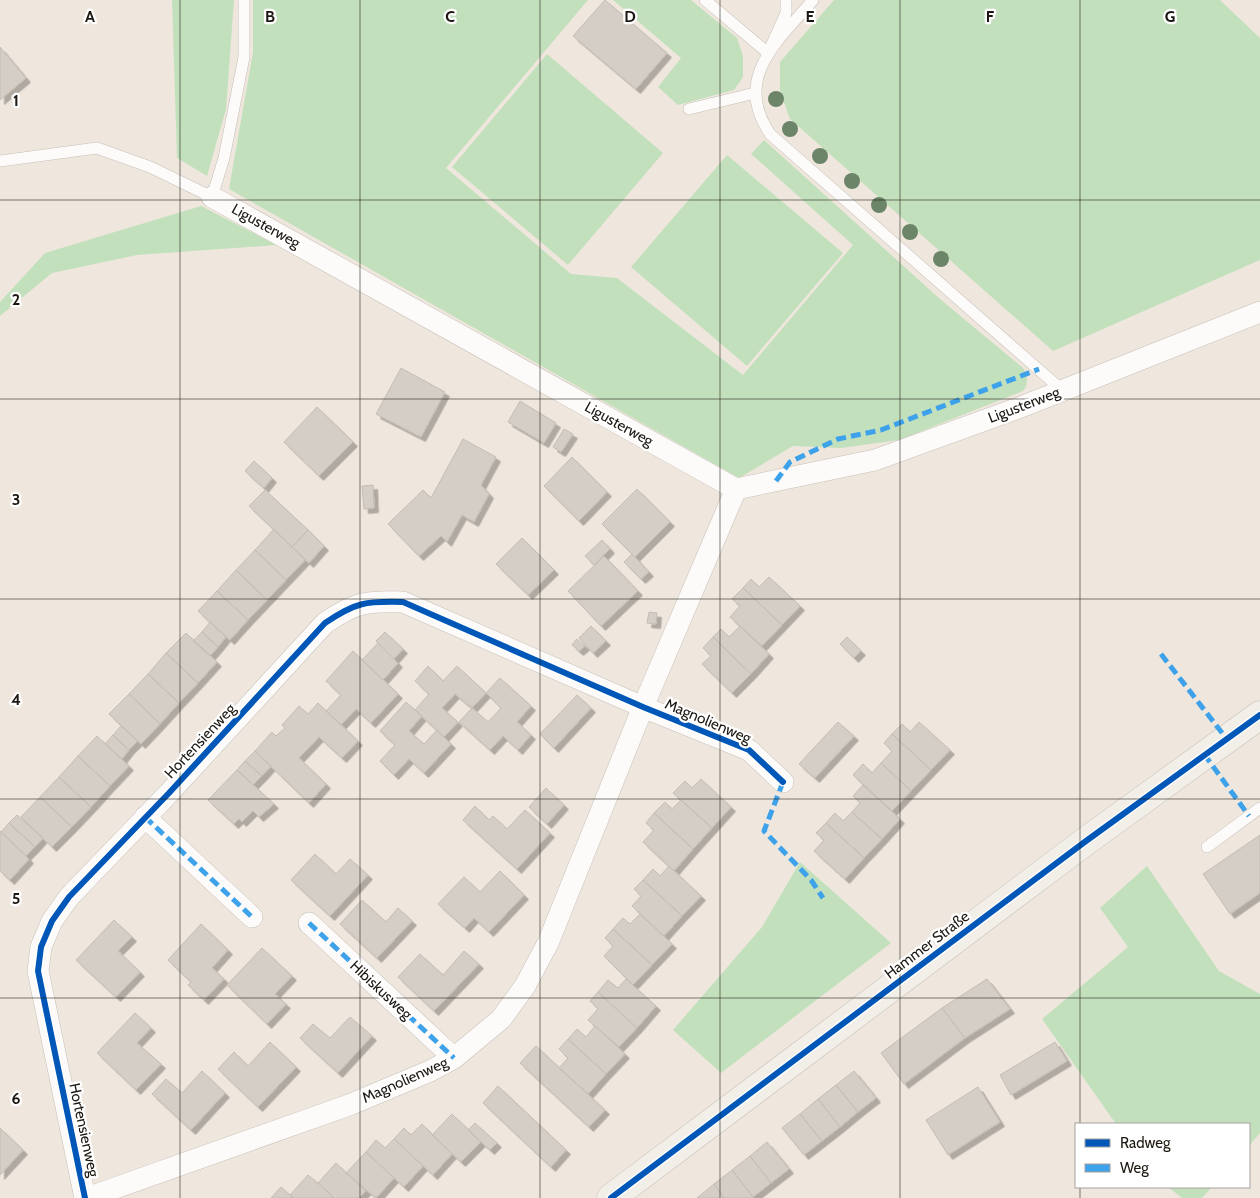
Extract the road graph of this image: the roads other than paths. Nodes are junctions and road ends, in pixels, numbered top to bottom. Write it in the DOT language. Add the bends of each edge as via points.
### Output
graph roads {
  1 [pos="244,0"];
  2 [pos="705,0"];
  3 [pos="813,0"];
  4 [pos="786,2"];
  5 [pos="768,52"];
  6 [pos="755,93"];
  7 [pos="689,109"];
  8 [pos="0,161"];
  9 [pos="212,197"];
  10 [pos="1260,312"];
  11 [pos="1063,391"];
  12 [pos="736,490"];
  13 [pos="643,707"];
  14 [pos="1260,715"];
  15 [pos="783,782"];
  16 [pos="1260,808"];
  17 [pos="145,817"];
  18 [pos="1207,847"];
  19 [pos="252,917"];
  20 [pos="309,923"];
  21 [pos="454,1058"];
  22 [pos="86,1198"];
  23 [pos="611,1198"];
  1 -- 9 [label="lane" via="244,57 224,158"];
  2 -- 5 [label="lane"];
  3 -- 5 [label="lane"];
  4 -- 5 [label="lane" via="786,13"];
  5 -- 6 [label="lane" via="758,72"];
  6 -- 7 [label="lane"];
  6 -- 11 [label="lane" via="761,120 770,134"];
  8 -- 9 [label="lane, Ligusterweg" via="97,148 150,167"];
  9 -- 12 [label="street, Ligusterweg"];
  10 -- 11 [label="street, Ligusterweg"];
  11 -- 12 [label="street, Ligusterweg" via="875,460"];
  12 -- 13 [label="street, Magnolienweg"];
  13 -- 15 [label="street, Magnolienweg" via="749,750"];
  13 -- 17 [label="street, Hortensienweg" via="403,602 375,601 348,608 325,623"];
  13 -- 21 [label="street, Magnolienweg" via="548,943 526,986 501,1019"];
  14 -- 23 [label="main road, Hammer Straße" via="1078,846"];
  16 -- 18 [label="lane"];
  17 -- 19 [label="street"];
  17 -- 22 [label="street, Hortensienweg" via="69,897 52,921 41,947 38,971"];
  20 -- 21 [label="street, Hibiskusweg"];
  21 -- 22 [label="street, Magnolienweg" via="349,1106"];
}
